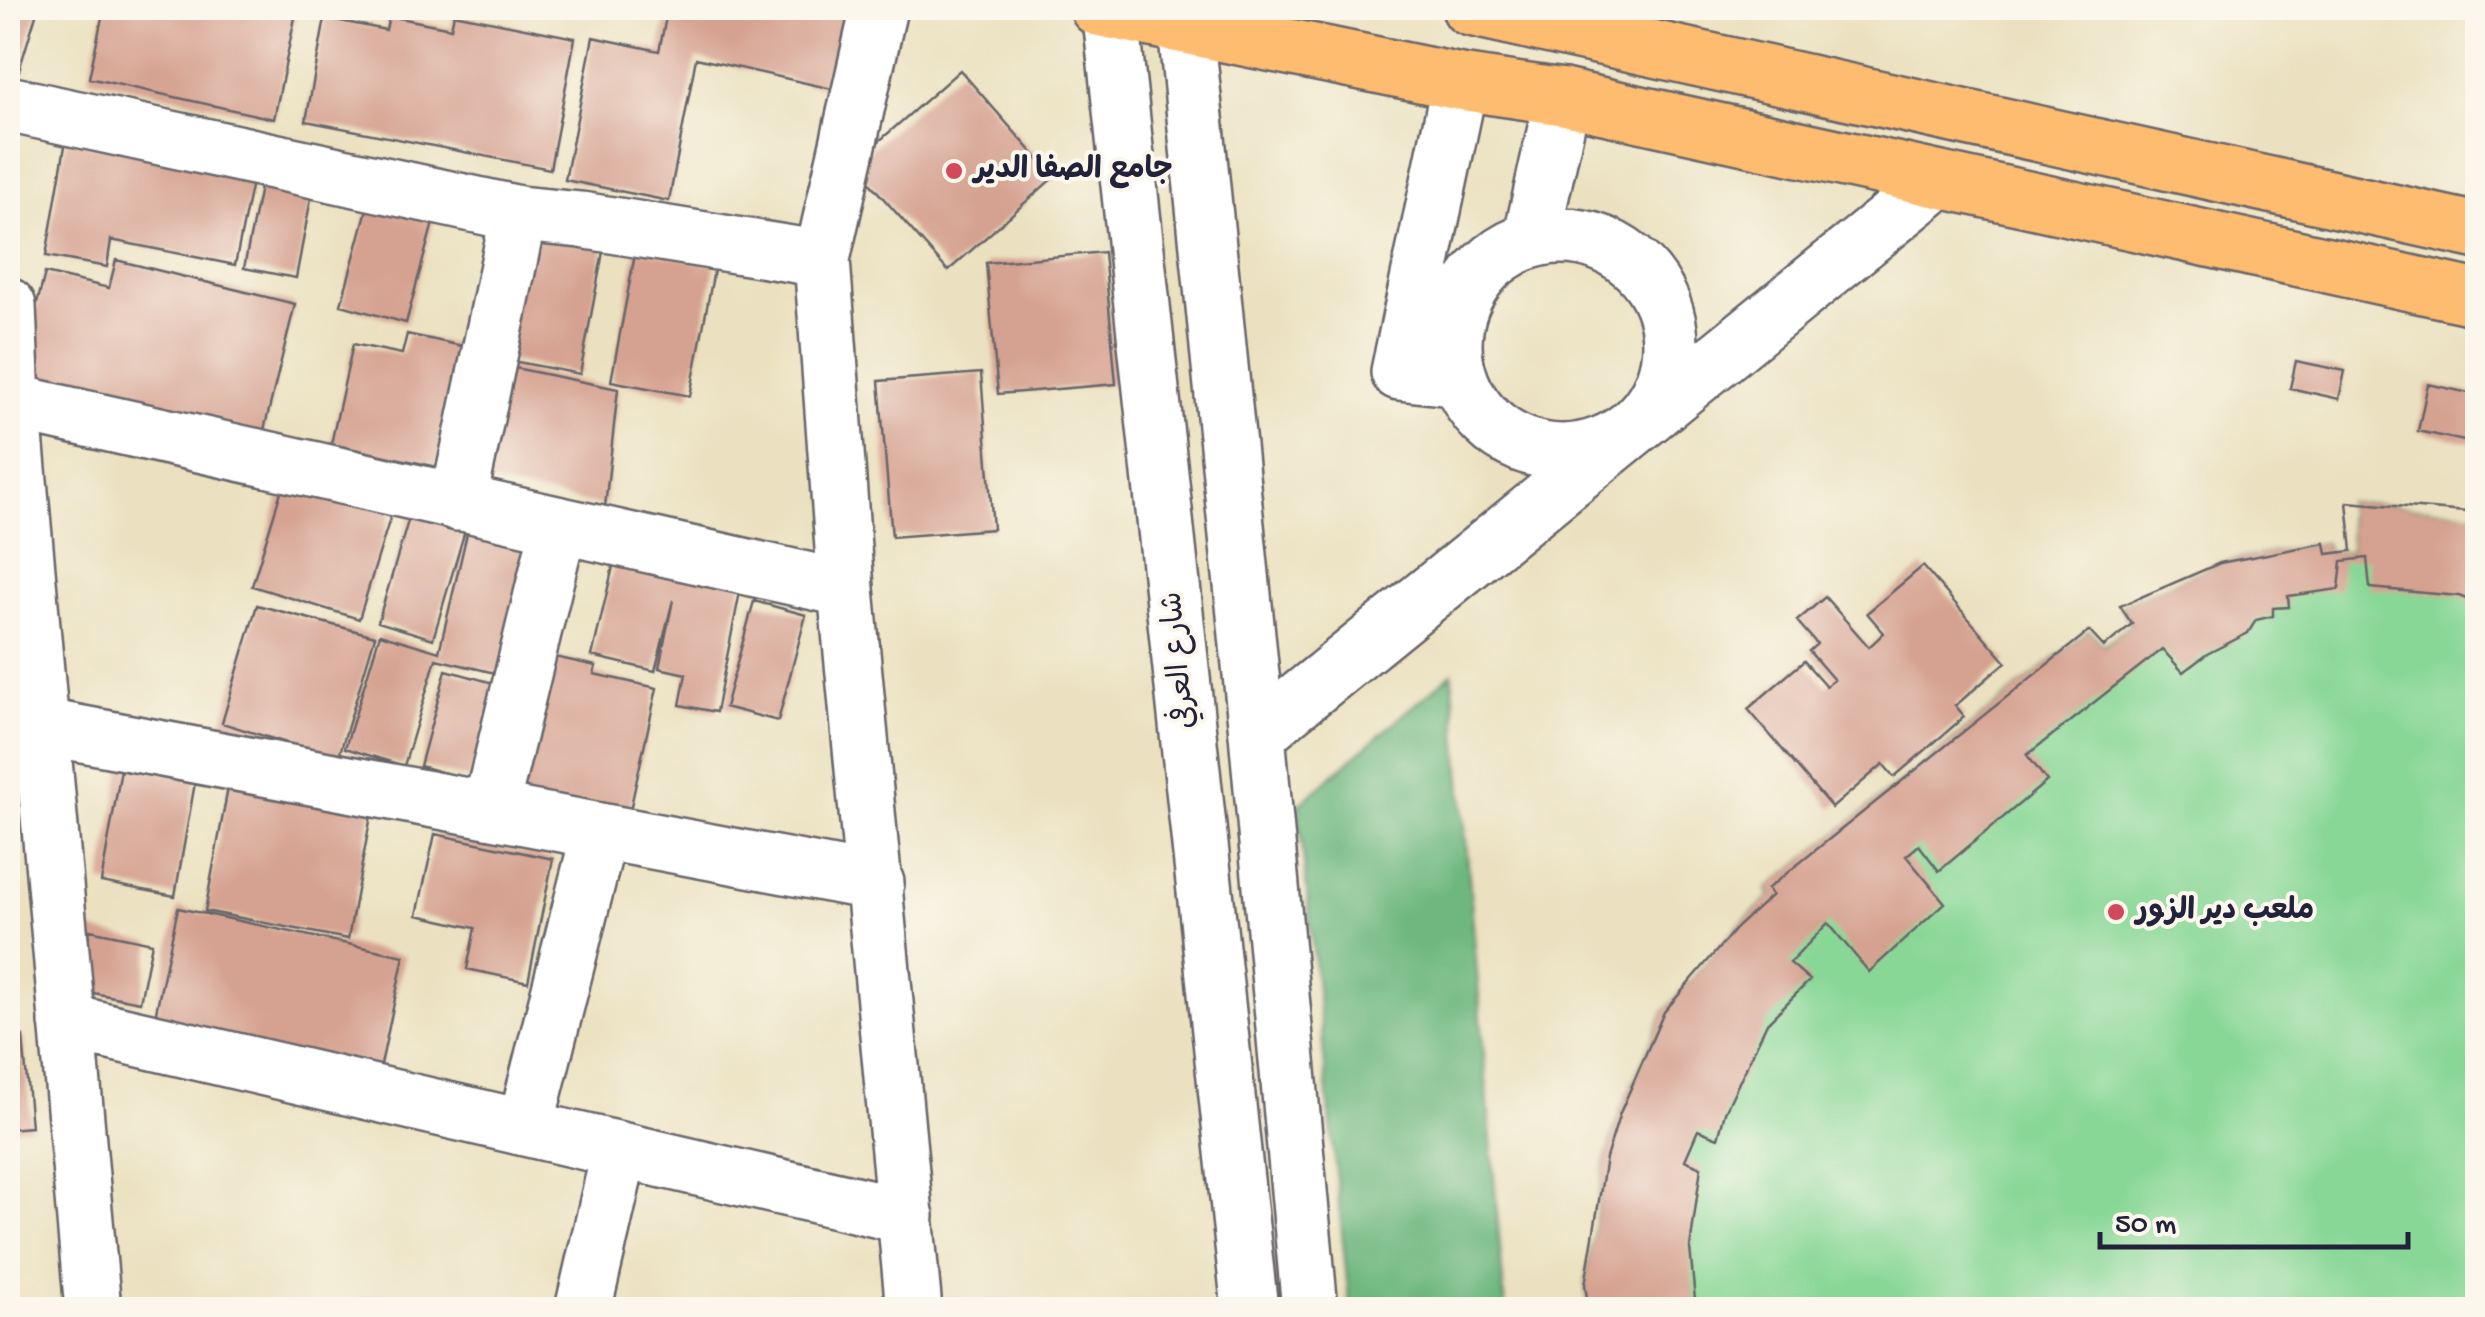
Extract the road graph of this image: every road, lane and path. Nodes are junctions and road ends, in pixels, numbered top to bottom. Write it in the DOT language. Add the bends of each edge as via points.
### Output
graph roads {
  1 [pos="879,8"];
  2 [pos="1470,8"];
  3 [pos="1106,9"];
  4 [pos="1185,16"];
  5 [pos="1460,82"];
  6 [pos="1563,97"];
  7 [pos="8,104"];
  8 [pos="1939,180"];
  9 [pos="518,214"];
  10 [pos="2478,232"];
  11 [pos="1531,240"];
  12 [pos="822,259"];
  13 [pos="2478,298"];
  14 [pos="8,306"];
  15 [pos="1460,379"];
  16 [pos="12,402"];
  17 [pos="1639,422"];
  18 [pos="458,502"];
  19 [pos="559,525"];
  20 [pos="846,588"];
  21 [pos="40,726"];
  22 [pos="1257,734"];
  23 [pos="490,810"];
  24 [pos="600,832"];
  25 [pos="876,883"];
  26 [pos="67,1022"];
  27 [pos="525,1128"];
  28 [pos="620,1150"];
  29 [pos="906,1216"];
  30 [pos="93,1310"];
  31 [pos="583,1310"];
  32 [pos="914,1310"];
  33 [pos="1250,1310"];
  34 [pos="1310,1310"];
  1 -- 12 [label="street"];
  2 -- 10 [label="main road"];
  3 -- 4 [label="main road"];
  3 -- 33 [label="street, شارع العرفي"];
  4 -- 5 [label="main road"];
  4 -- 22 [label="street"];
  5 -- 6 [label="main road"];
  5 -- 15 [label="street" via="1399,372"];
  6 -- 8 [label="main road"];
  6 -- 11 [label="street"];
  7 -- 9 [label="street"];
  8 -- 13 [label="main road"];
  8 -- 17 [label="street"];
  9 -- 12 [label="street"];
  9 -- 18 [label="street"];
  11 -- 15 [label="street" via="1500,255 1474,279 1453,345"];
  11 -- 17 [label="street" via="1566,236 1602,243 1633,262 1656,289 1669,323 1670,359 1660,393"];
  12 -- 20 [label="street"];
  14 -- 16 [label="street"];
  15 -- 17 [label="street" via="1477,411 1504,436 1537,450 1574,453"];
  16 -- 18 [label="street"];
  16 -- 21 [label="street"];
  17 -- 22 [label="street"];
  18 -- 19 [label="street"];
  19 -- 20 [label="street"];
  19 -- 23 [label="street"];
  20 -- 25 [label="street"];
  21 -- 23 [label="street"];
  21 -- 26 [label="street"];
  22 -- 34 [label="street"];
  23 -- 24 [label="street"];
  24 -- 25 [label="street"];
  24 -- 27 [label="street"];
  25 -- 29 [label="street"];
  26 -- 27 [label="street"];
  26 -- 30 [label="street"];
  27 -- 28 [label="street"];
  28 -- 29 [label="street"];
  28 -- 31 [label="street"];
  29 -- 32 [label="street"];
}
